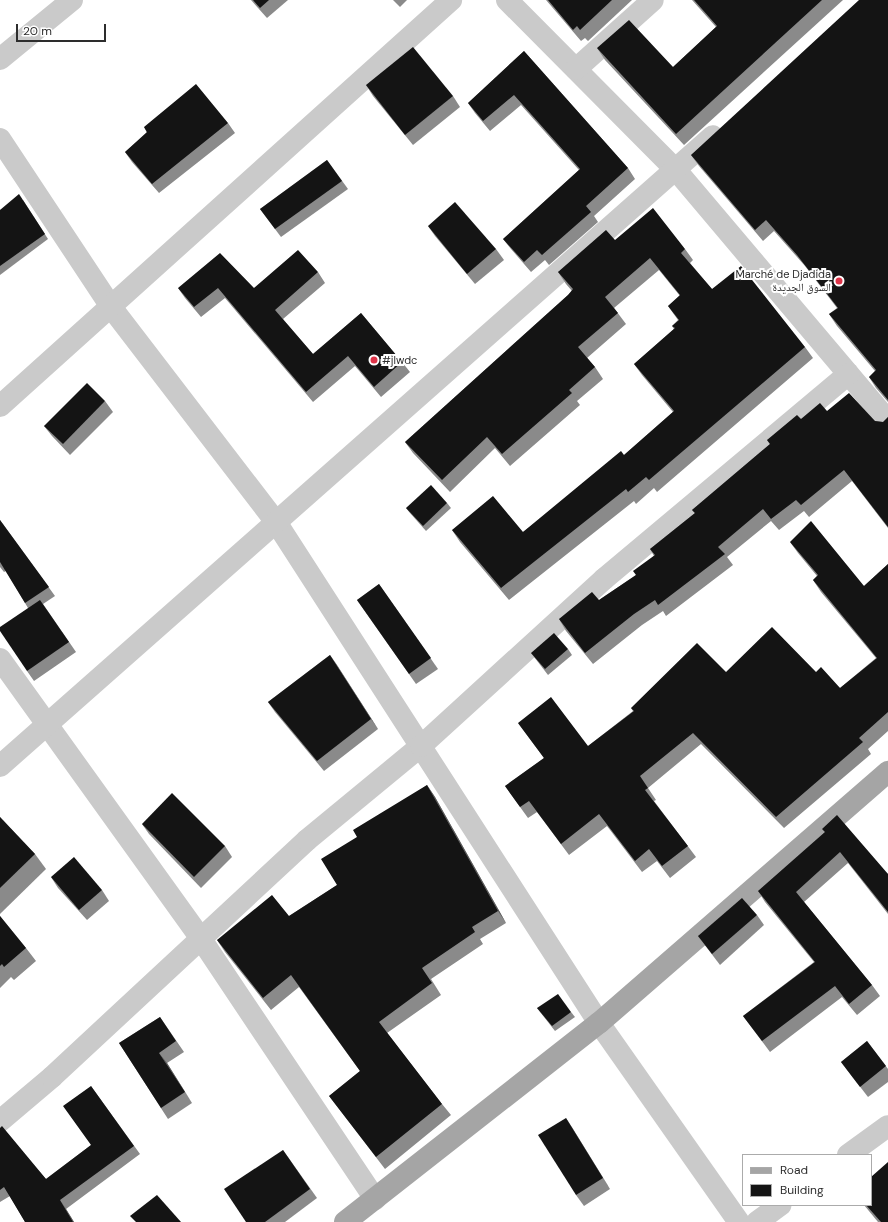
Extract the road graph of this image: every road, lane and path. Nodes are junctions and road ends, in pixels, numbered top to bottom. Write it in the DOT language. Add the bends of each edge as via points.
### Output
graph roads {
  1 [pos="72,0"];
  2 [pos="451,0"];
  3 [pos="507,0"];
  4 [pos="653,0"];
  5 [pos="0,59"];
  6 [pos="576,69"];
  7 [pos="728,122"];
  8 [pos="0,139"];
  9 [pos="676,170"];
  10 [pos="111,307"];
  11 [pos="848,374"];
  12 [pos="0,406"];
  13 [pos="888,421"];
  14 [pos="276,522"];
  15 [pos="0,659"];
  16 [pos="45,726"];
  17 [pos="421,746"];
  18 [pos="0,766"];
  19 [pos="888,772"];
  20 [pos="201,939"];
  21 [pos="599,1023"];
  22 [pos="0,1121"];
  23 [pos="888,1126"];
  24 [pos="849,1154"];
  25 [pos="374,1199"];
  26 [pos="779,1206"];
  27 [pos="345,1222"];
  28 [pos="739,1222"];
  29 [pos="757,1222"];
  1 -- 5 [label="street"];
  2 -- 10 [label="street"];
  3 -- 6 [label="street"];
  4 -- 6 [label="street"];
  6 -- 9 [label="street"];
  7 -- 9 [label="street"];
  8 -- 10 [label="street"];
  9 -- 11 [label="street"];
  9 -- 14 [label="street"];
  10 -- 12 [label="street"];
  10 -- 14 [label="street"];
  11 -- 13 [label="street"];
  11 -- 17 [label="street" via="604,579"];
  14 -- 16 [label="street"];
  14 -- 17 [label="street"];
  15 -- 16 [label="street"];
  16 -- 18 [label="street"];
  16 -- 20 [label="street"];
  17 -- 20 [label="street" via="307,840"];
  17 -- 21 [label="street"];
  19 -- 21 [label="main road"];
  20 -- 22 [label="street"];
  20 -- 25 [label="street"];
  21 -- 25 [label="main road"];
  21 -- 28 [label="street"];
  23 -- 24 [label="street"];
  25 -- 27 [label="main road"];
  26 -- 29 [label="street"];
}
